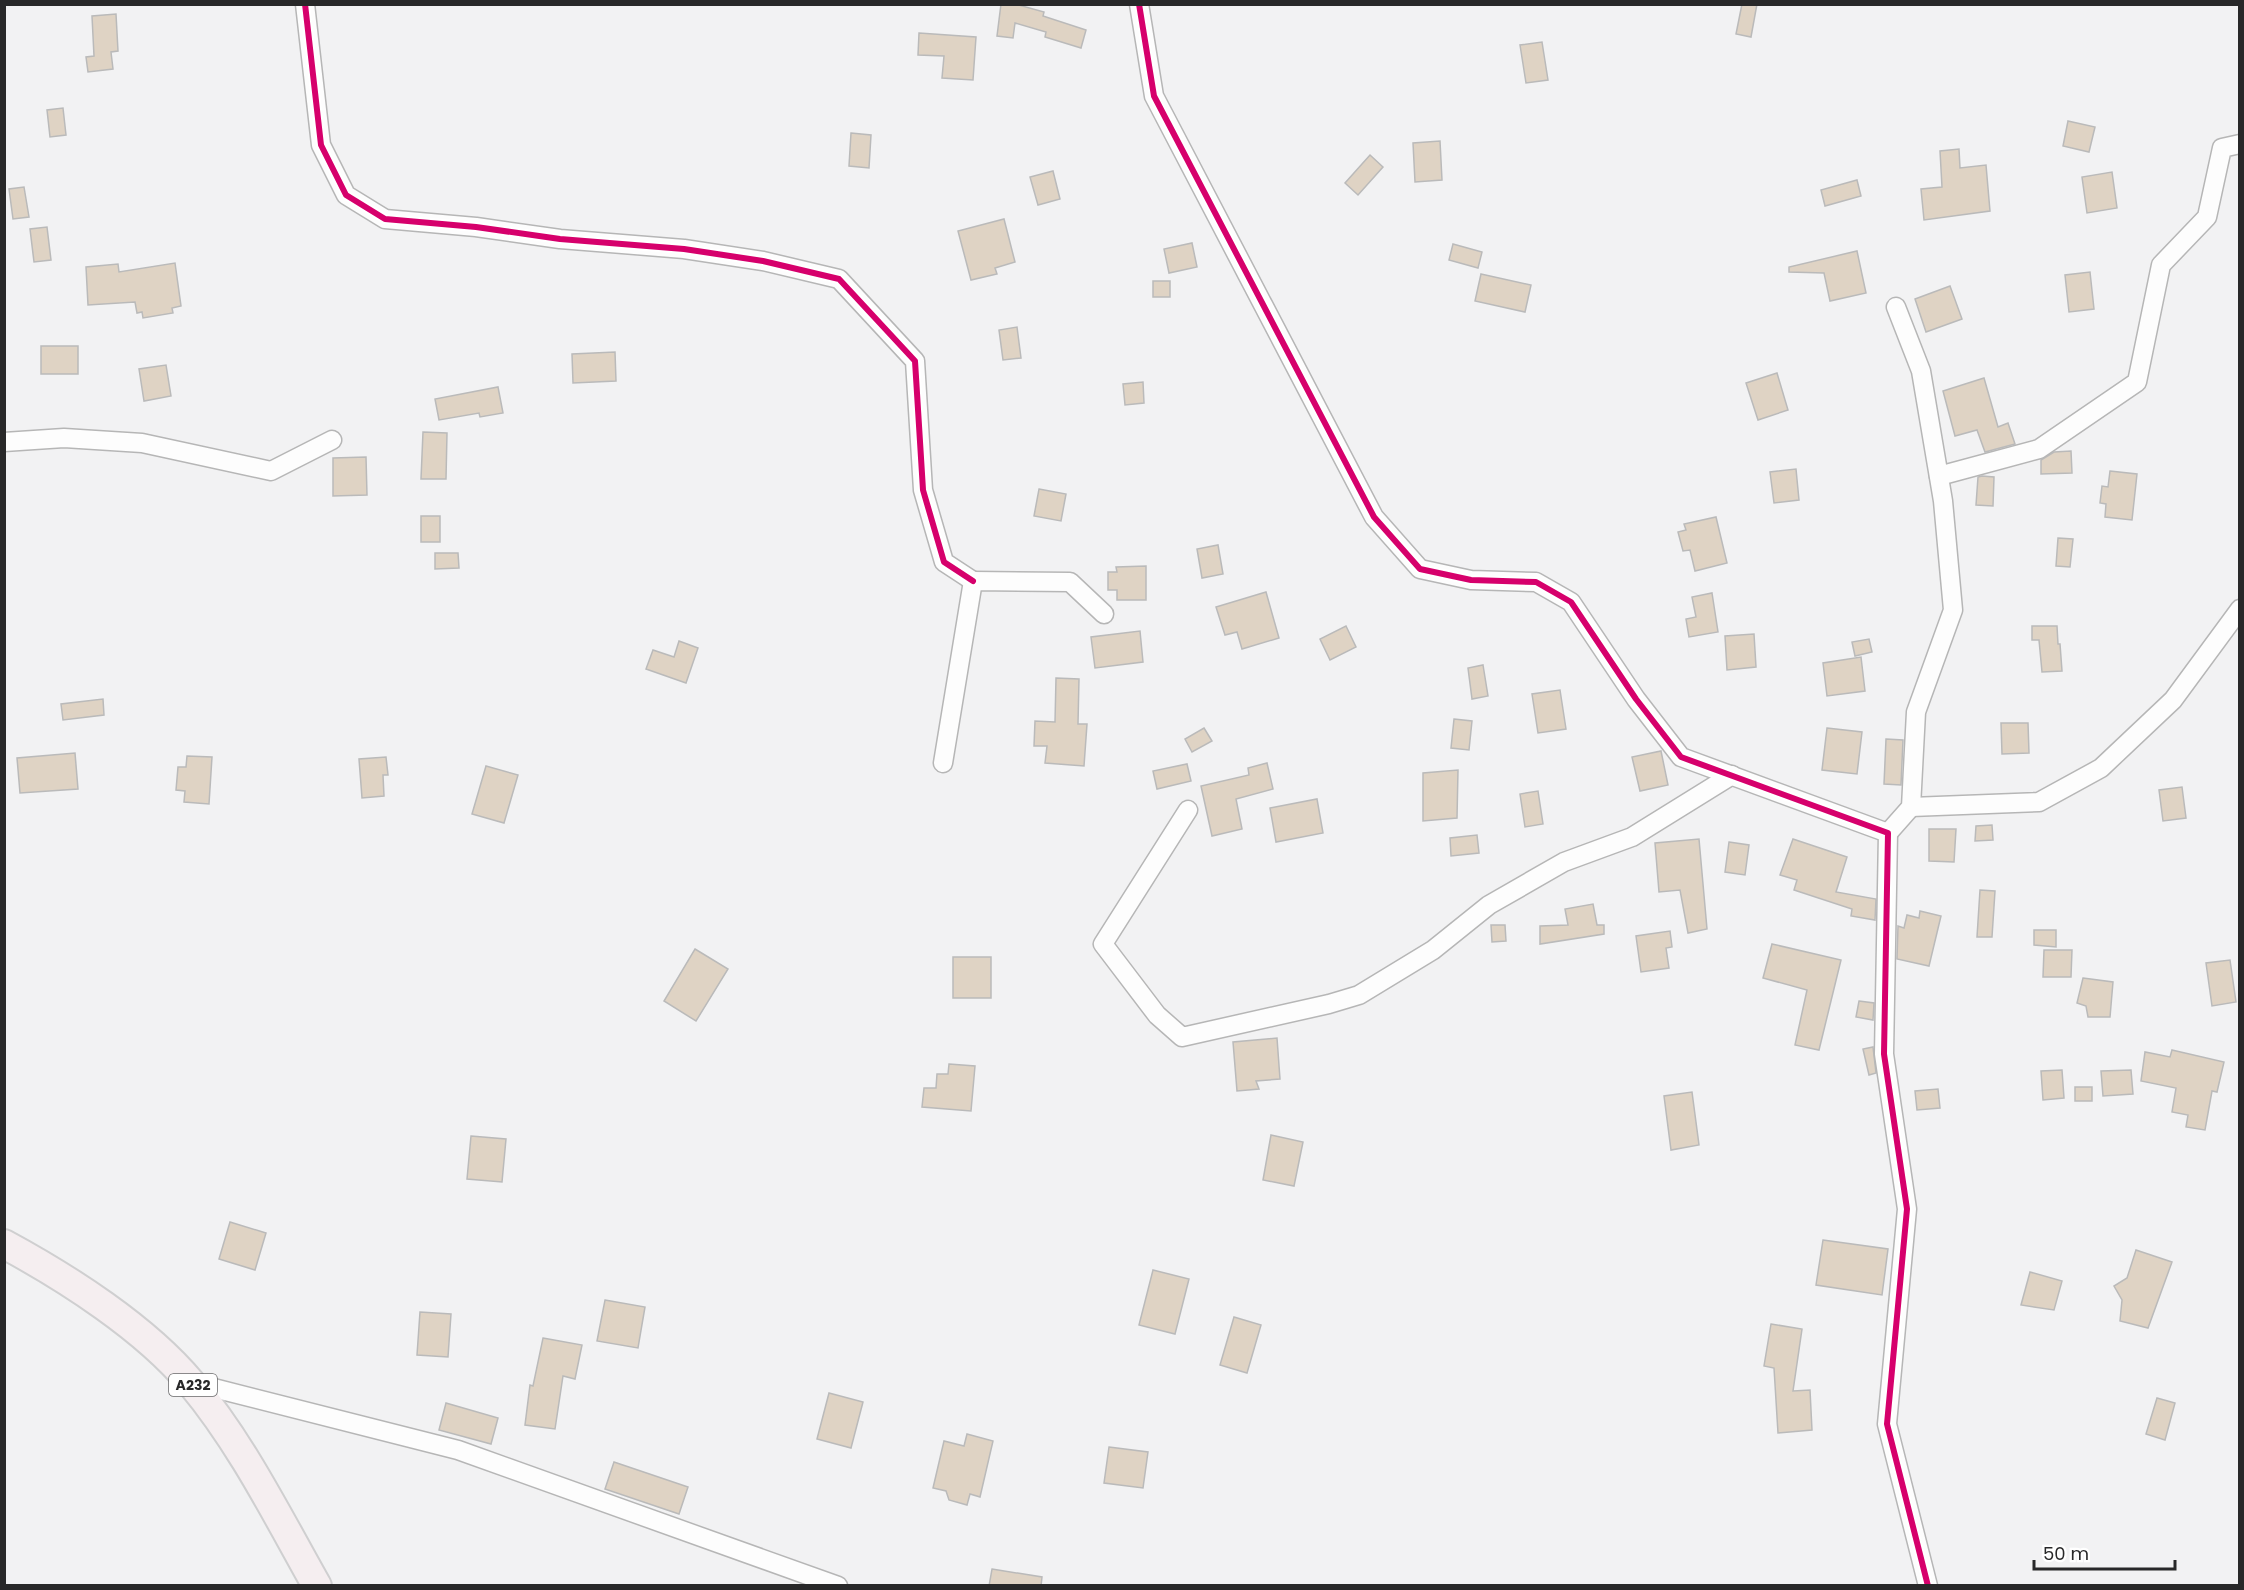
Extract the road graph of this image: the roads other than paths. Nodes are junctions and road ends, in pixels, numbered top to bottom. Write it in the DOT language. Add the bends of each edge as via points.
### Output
graph roads {
  1 [pos="305,4"];
  2 [pos="1139,4"];
  3 [pos="2240,144"];
  4 [pos="1896,307"];
  5 [pos="332,440"];
  6 [pos="4,442"];
  7 [pos="1939,476"];
  8 [pos="974,581"];
  9 [pos="2240,609"];
  10 [pos="1104,614"];
  11 [pos="943,763"];
  12 [pos="1732,775"];
  13 [pos="1911,807"];
  14 [pos="1188,810"];
  15 [pos="1888,833"];
  16 [pos="4,1244"];
  17 [pos="190,1382"];
  18 [pos="317,1586"];
  19 [pos="838,1586"];
  20 [pos="1928,1586"];
  1 -- 8 [label="street" via="321,145 346,195 385,219 684,249 763,261 838,279 915,361 923,490 944,562"];
  2 -- 12 [label="street" via="1154,96 1374,517 1420,569 1471,580 1536,582 1571,602 1636,699 1681,757"];
  3 -- 7 [label="street" via="2222,148 2207,217 2161,265 2137,382 2040,449"];
  4 -- 7 [label="street" via="1922,371"];
  5 -- 6 [label="street" via="271,471 142,443 64,438"];
  7 -- 13 [label="street" via="1953,610 1916,712"];
  8 -- 10 [label="street" via="1070,582"];
  8 -- 11 [label="street"];
  9 -- 13 [label="street" via="2174,700 2101,768 2039,802"];
  12 -- 14 [label="street" via="1632,837 1564,862 1489,905 1433,951 1359,995 1182,1037 1157,1015 1103,945"];
  12 -- 15 [label="street"];
  13 -- 15 [label="street"];
  15 -- 20 [label="street" via="1884,1054 1907,1209 1887,1424"];
  16 -- 17 [label="main road, A232" via="143,1336"];
  17 -- 18 [label="main road, A232" via="233,1438"];
  17 -- 19 [label="street" via="458,1450"];
}
